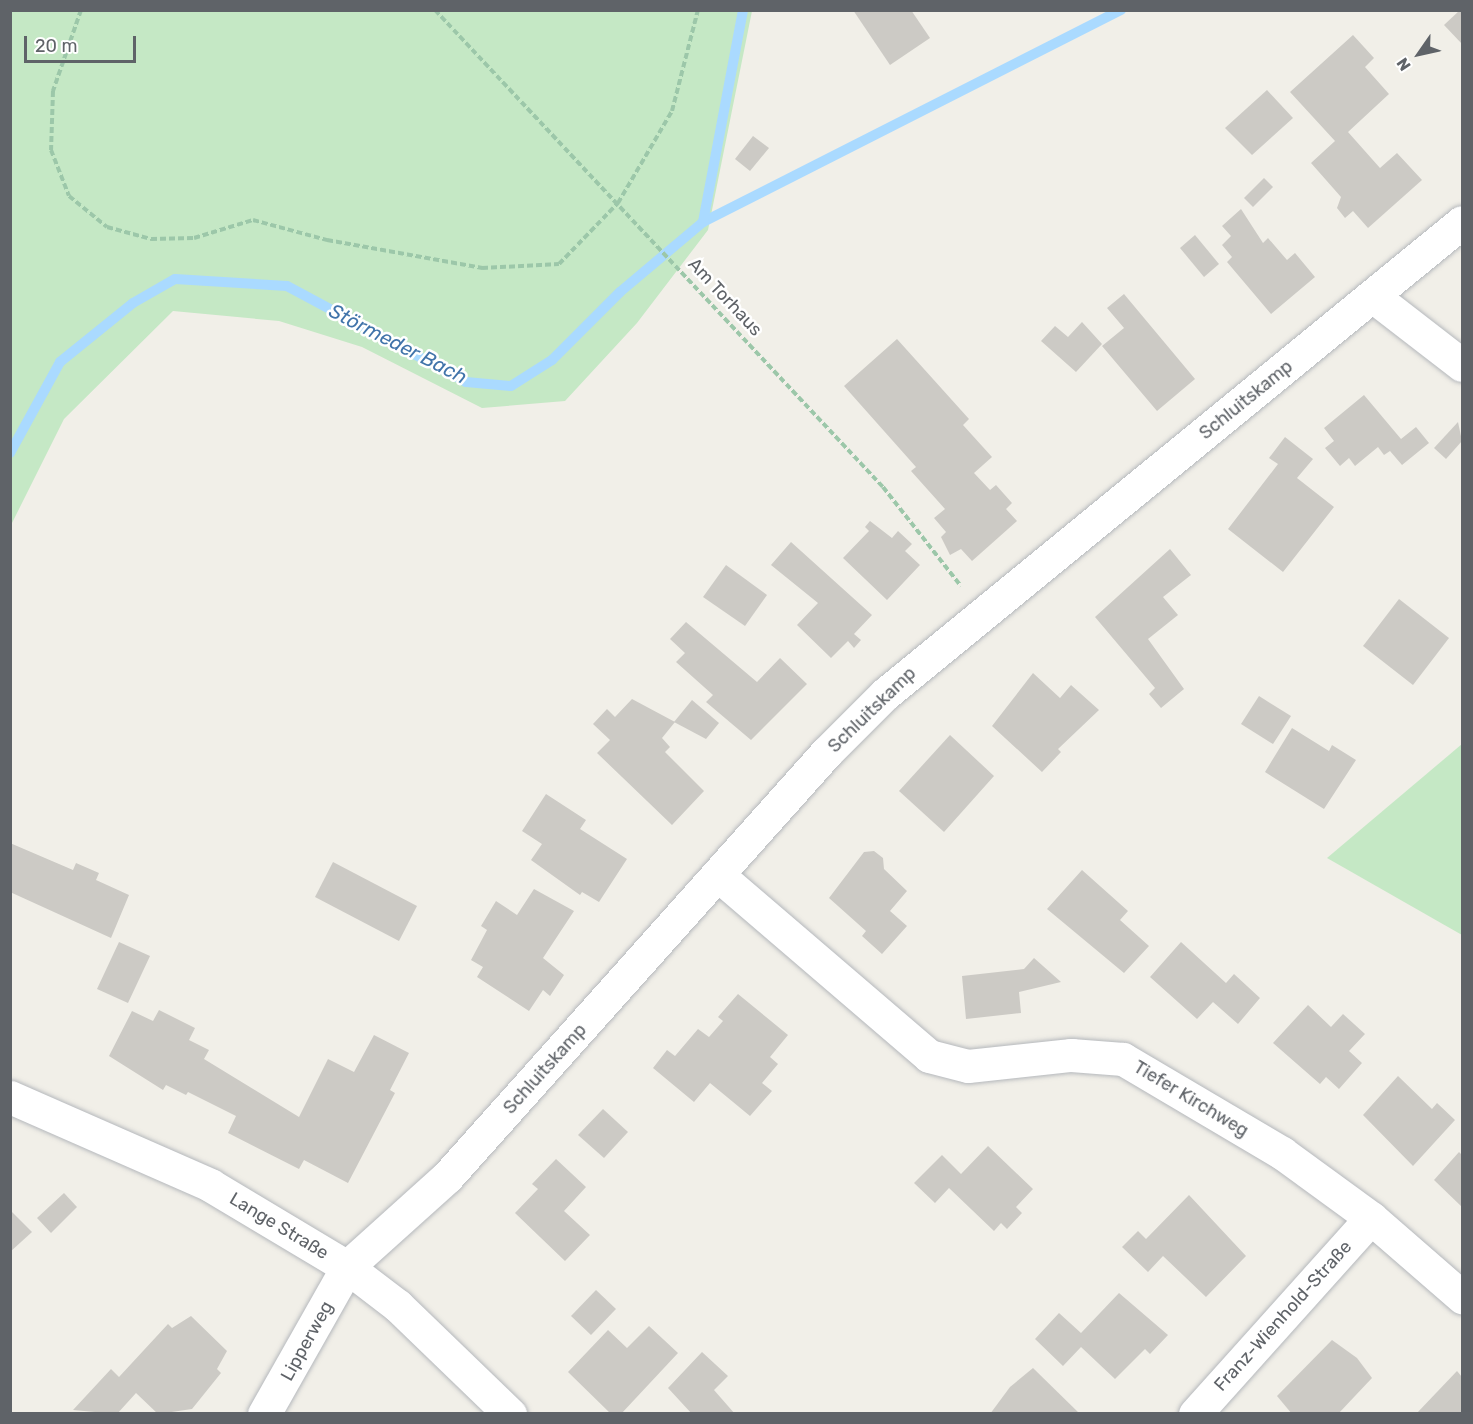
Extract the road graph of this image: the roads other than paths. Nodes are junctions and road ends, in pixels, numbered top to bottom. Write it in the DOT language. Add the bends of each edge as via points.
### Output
graph roads {
  1 [pos="1462,222"];
  2 [pos="1374,297"];
  3 [pos="1462,365"];
  4 [pos="718,875"];
  5 [pos="10,1097"];
  6 [pos="1371,1218"];
  7 [pos="348,1267"];
  8 [pos="1462,1297"];
  9 [pos="264,1413"];
  10 [pos="510,1413"];
  11 [pos="1195,1413"];
  1 -- 2 [label="main road, Schluitskamp"];
  2 -- 3 [label="main road"];
  2 -- 4 [label="main road, Schluitskamp" via="885,694"];
  4 -- 6 [label="main road, Tiefer Kirchweg" via="929,1056 968,1066 1071,1055 1123,1059 1282,1153"];
  4 -- 7 [label="main road, Schluitskamp" via="447,1177"];
  5 -- 7 [label="main road, Lange Straße" via="210,1185"];
  6 -- 8 [label="main road, Tiefer Kirchweg"];
  6 -- 11 [label="main road, Franz-Wienhold-Straße"];
  7 -- 9 [label="main road, Lipperweg"];
  7 -- 10 [label="main road, Lange Straße" via="398,1306"];
}
